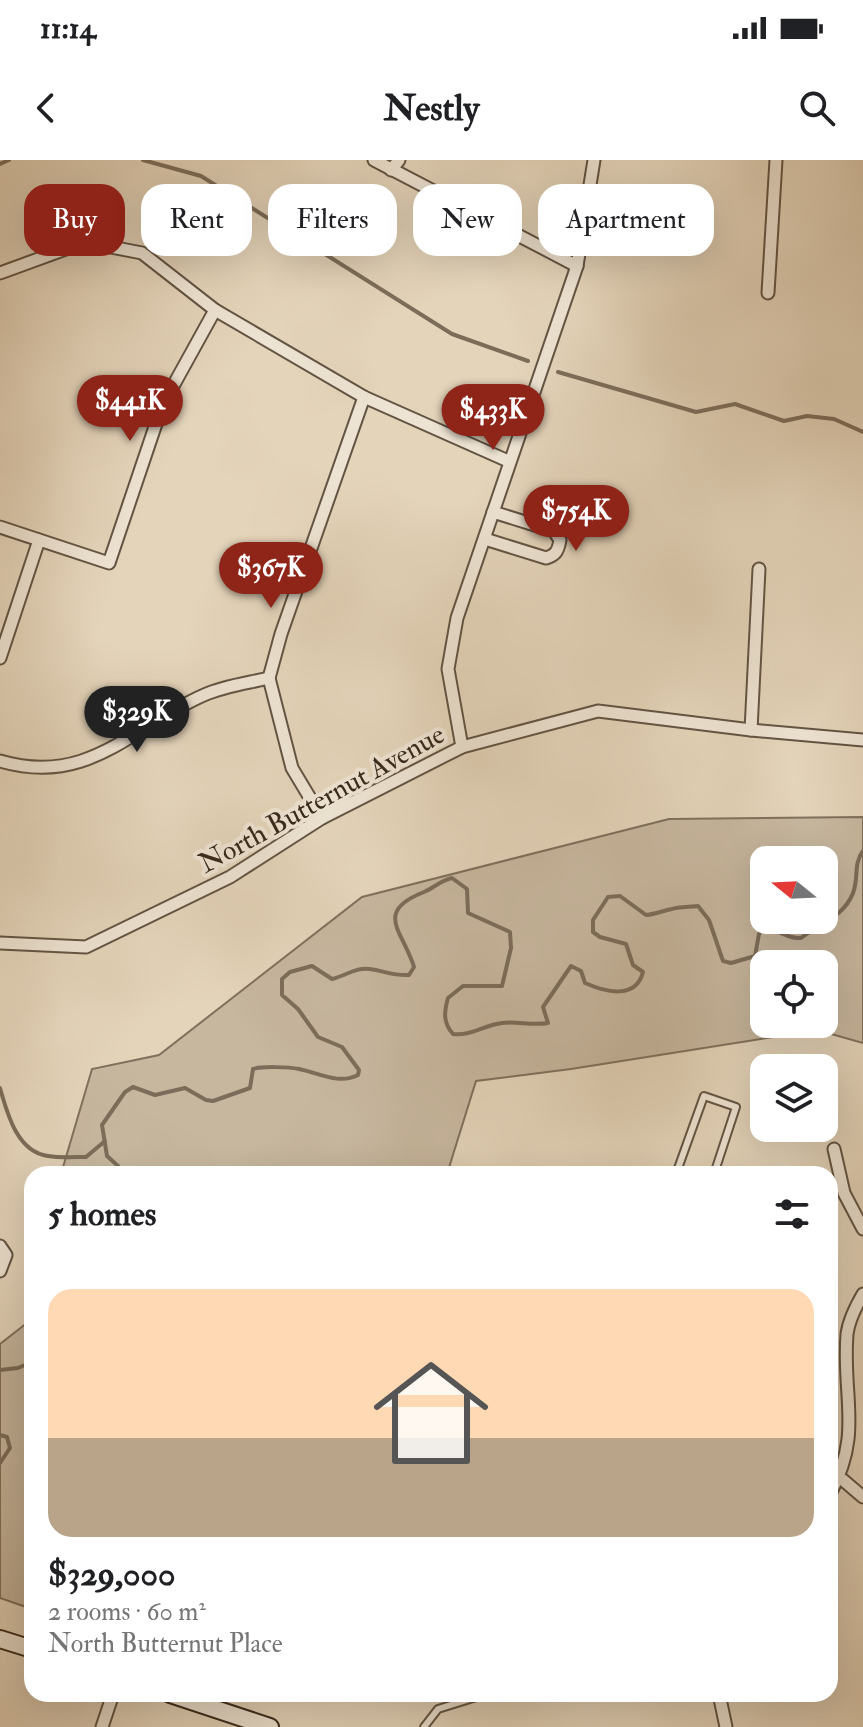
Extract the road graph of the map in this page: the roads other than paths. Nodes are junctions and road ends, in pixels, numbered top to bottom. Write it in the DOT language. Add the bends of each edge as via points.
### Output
graph roads {
  1 [pos="374,160"];
  2 [pos="594,160"];
  3 [pos="776,160"];
  4 [pos="395,165"];
  5 [pos="577,266"];
  6 [pos="0,273"];
  7 [pos="768,293"];
  8 [pos="215,310"];
  9 [pos="364,397"];
  10 [pos="508,461"];
  11 [pos="493,512"];
  12 [pos="0,527"];
  13 [pos="485,539"];
  14 [pos="39,540"];
  15 [pos="759,569"];
  16 [pos="0,658"];
  17 [pos="269,678"];
  18 [pos="751,730"];
  19 [pos="863,740"];
  20 [pos="462,747"];
  21 [pos="0,761"];
  22 [pos="322,818"];
  23 [pos="0,943"];
  24 [pos="834,1149"];
  25 [pos="679,1166"];
  26 [pos="717,1166"];
  27 [pos="838,1166"];
  28 [pos="838,1167"];
  29 [pos="863,1229"];
  30 [pos="0,1246"];
  31 [pos="0,1271"];
  32 [pos="863,1294"];
  33 [pos="843,1480"];
  34 [pos="838,1485"];
  35 [pos="863,1497"];
  36 [pos="0,1639"];
  37 [pos="24,1646"];
  38 [pos="110,1702"];
  39 [pos="194,1702"];
  40 [pos="460,1702"];
  41 [pos="721,1702"];
  42 [pos="102,1727"];
  43 [pos="270,1727"];
  44 [pos="424,1727"];
  45 [pos="726,1727"];
  1 -- 4 [label="street"];
  2 -- 5 [label="street"];
  3 -- 7 [label="street"];
  4 -- 5 [label="street"];
  5 -- 10 [label="street"];
  6 -- 8 [label="street" via="85,242 142,253"];
  8 -- 9 [label="street"];
  8 -- 14 [label="street" via="162,406 109,563"];
  9 -- 10 [label="street"];
  9 -- 17 [label="street"];
  10 -- 11 [label="street"];
  11 -- 13 [label="street"];
  11 -- 13 [label="street" via="554,531 559,549 546,558"];
  12 -- 14 [label="street"];
  13 -- 20 [label="street" via="457,618 448,669"];
  14 -- 16 [label="street"];
  15 -- 18 [label="street"];
  17 -- 21 [label="street" via="204,695 96,757 44,769"];
  17 -- 22 [label="street" via="292,768"];
  18 -- 19 [label="street, North Butternut Avenue"];
  18 -- 20 [label="street, North Butternut Avenue" via="598,711"];
  20 -- 22 [label="street, North Butternut Avenue"];
  22 -- 23 [label="street, North Butternut Avenue" via="230,877 86,947"];
  24 -- 27 [label="street"];
  25 -- 26 [label="lane" via="704,1096 736,1107"];
  28 -- 29 [label="street" via="844,1193"];
  30 -- 31 [label="street" via="6,1255"];
  32 -- 33 [label="street" via="849,1322 847,1347 861,1432"];
  33 -- 34 [label="street"];
  33 -- 35 [label="street"];
  36 -- 37 [label="main road"];
  38 -- 42 [label="street"];
  39 -- 43 [label="main road"];
  40 -- 44 [label="lane" via="438,1709"];
  41 -- 45 [label="street"];
}
